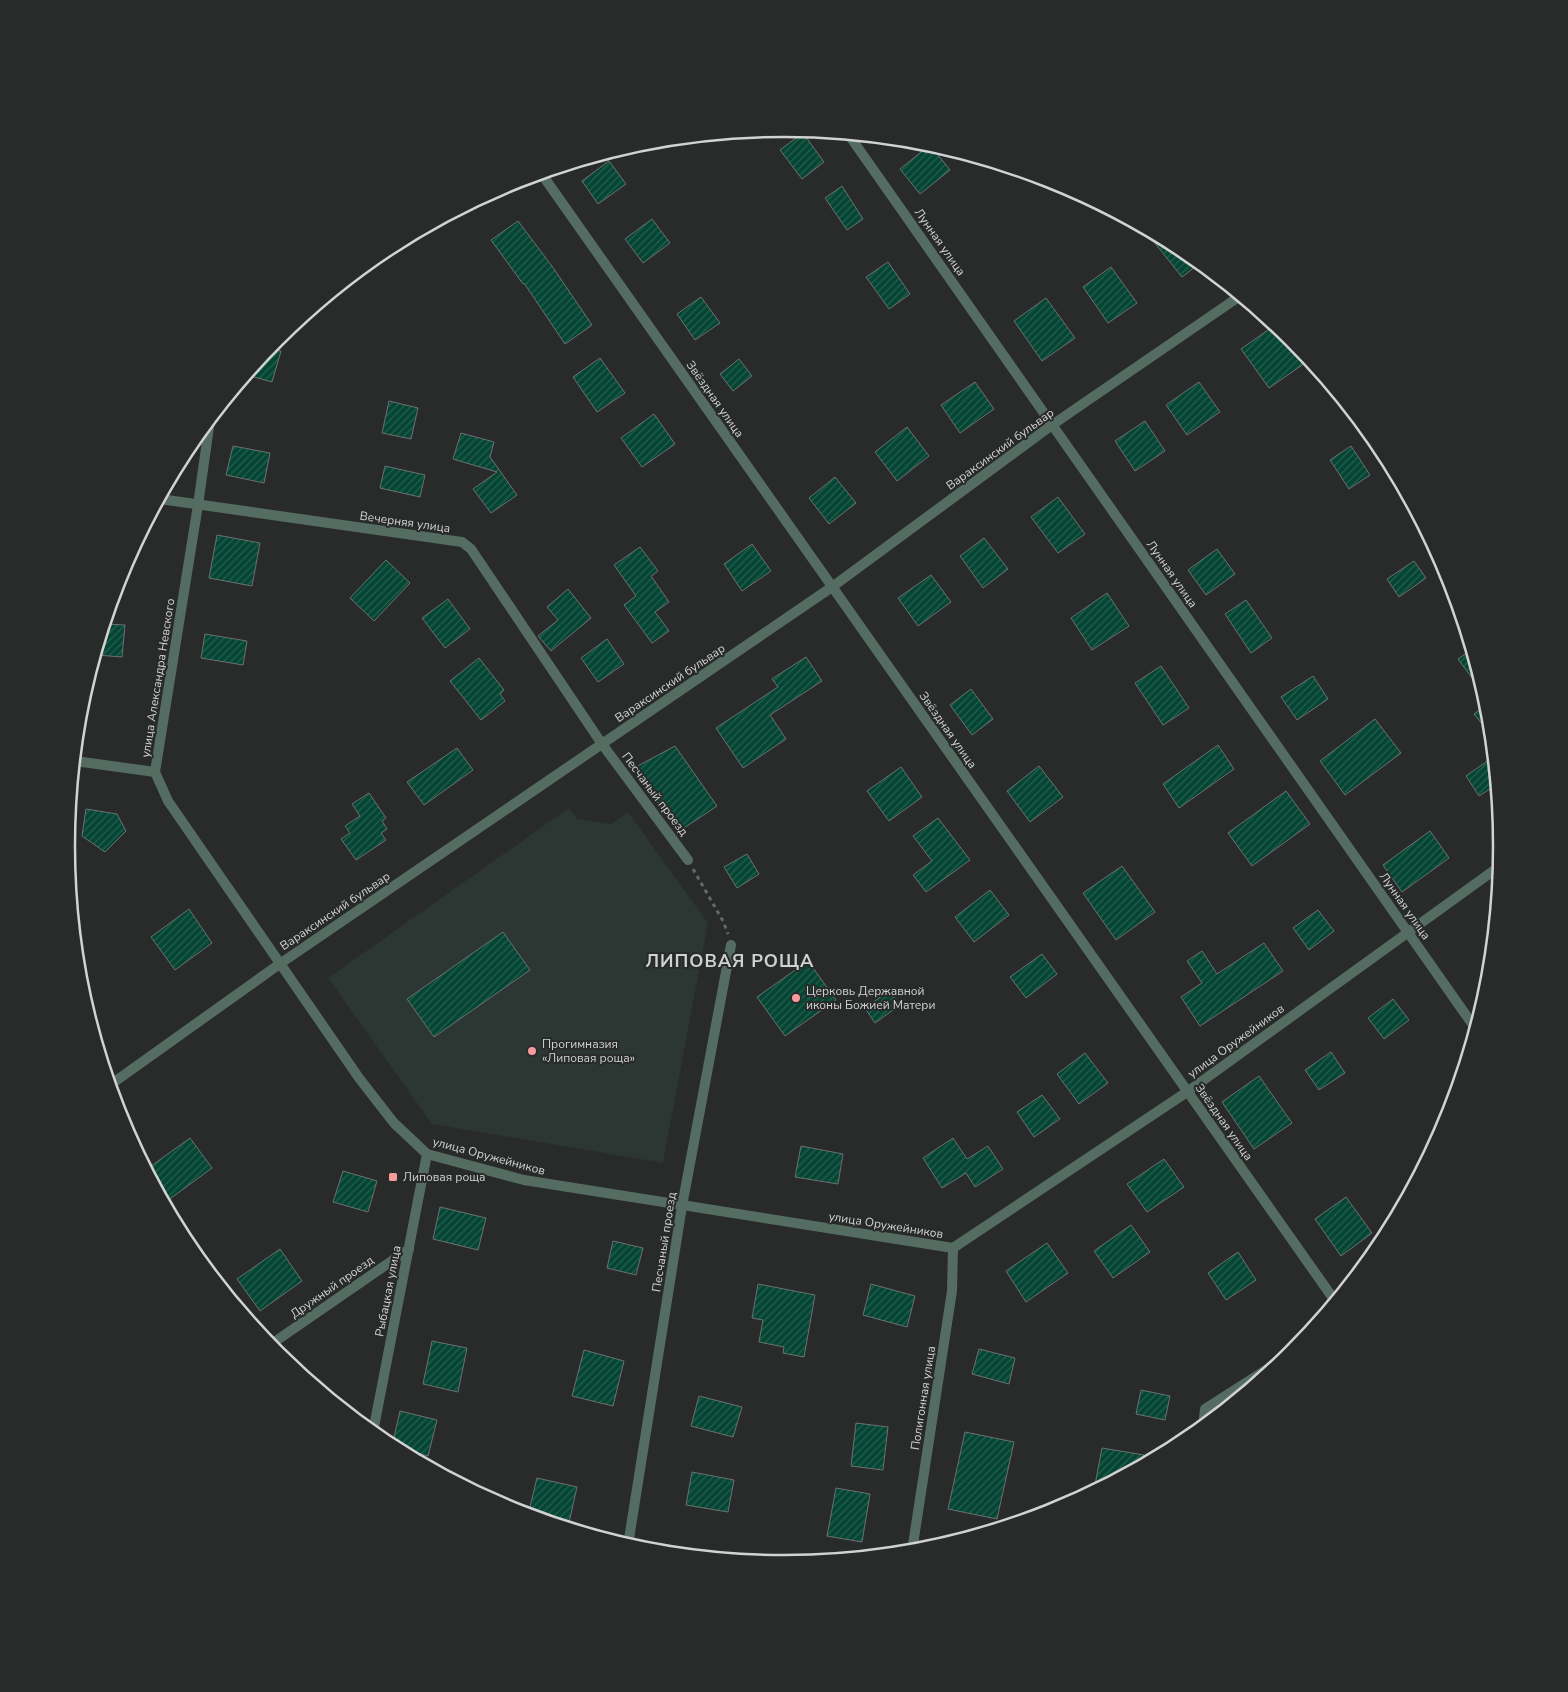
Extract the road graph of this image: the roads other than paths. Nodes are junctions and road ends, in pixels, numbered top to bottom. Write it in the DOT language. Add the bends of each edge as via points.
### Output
graph roads {
  1 [pos="853,141"];
  2 [pos="545,179"];
  3 [pos="1235,300"];
  4 [pos="1052,425"];
  5 [pos="208,433"];
  6 [pos="165,500"];
  7 [pos="198,505"];
  8 [pos="832,588"];
  9 [pos="602,744"];
  10 [pos="80,762"];
  11 [pos="155,772"];
  12 [pos="688,860"];
  13 [pos="1492,872"];
  14 [pos="1408,932"];
  15 [pos="731,945"];
  16 [pos="281,963"];
  17 [pos="1471,1022"];
  18 [pos="116,1081"];
  19 [pos="1187,1092"];
  20 [pos="427,1154"];
  21 [pos="682,1206"];
  22 [pos="953,1248"];
  23 [pos="409,1249"];
  24 [pos="1331,1296"];
  25 [pos="277,1340"];
  26 [pos="1243,1385"];
  27 [pos="1204,1417"];
  28 [pos="374,1425"];
  29 [pos="629,1537"];
  30 [pos="913,1543"];
  1 -- 4 [label="street, Лунная улица"];
  2 -- 8 [label="street, Звёздная улица"];
  3 -- 4 [label="street, Вараксинский бульвар"];
  4 -- 8 [label="street, Вараксинский бульвар"];
  4 -- 14 [label="street, Лунная улица"];
  5 -- 7 [label="street, улица Александра Невского"];
  6 -- 7 [label="street, Вечерняя улица"];
  7 -- 9 [label="street, Вечерняя улица" via="462,542 471,549"];
  7 -- 11 [label="street, улица Александра Невского"];
  8 -- 9 [label="street, Вараксинский бульвар"];
  8 -- 19 [label="street, Звёздная улица"];
  9 -- 12 [label="street, Песчаный проезд"];
  9 -- 16 [label="street, Вараксинский бульвар"];
  10 -- 11 [label="street"];
  11 -- 16 [label="street, улица Александра Невского" via="168,801"];
  13 -- 14 [label="street, улица Оружейников"];
  14 -- 17 [label="street, Лунная улица"];
  14 -- 19 [label="street, улица Оружейников"];
  15 -- 21 [label="street, Песчаный проезд"];
  16 -- 18 [label="street, Вараксинский бульвар"];
  16 -- 20 [label="street, улица Оружейников" via="359,1078 394,1123"];
  19 -- 22 [label="street, улица Оружейников"];
  19 -- 24 [label="street, Звёздная улица"];
  20 -- 21 [label="street, улица Оружейников" via="524,1180"];
  20 -- 23 [label="street, Рыбацкая улица"];
  21 -- 22 [label="street, улица Оружейников"];
  21 -- 29 [label="street, Песчаный проезд"];
  22 -- 30 [label="street, Полигонная улица" via="952,1291"];
  23 -- 25 [label="street, Дружный проезд"];
  23 -- 28 [label="street, Рыбацкая улица"];
  26 -- 27 [label="street" via="1205,1410"];
}
